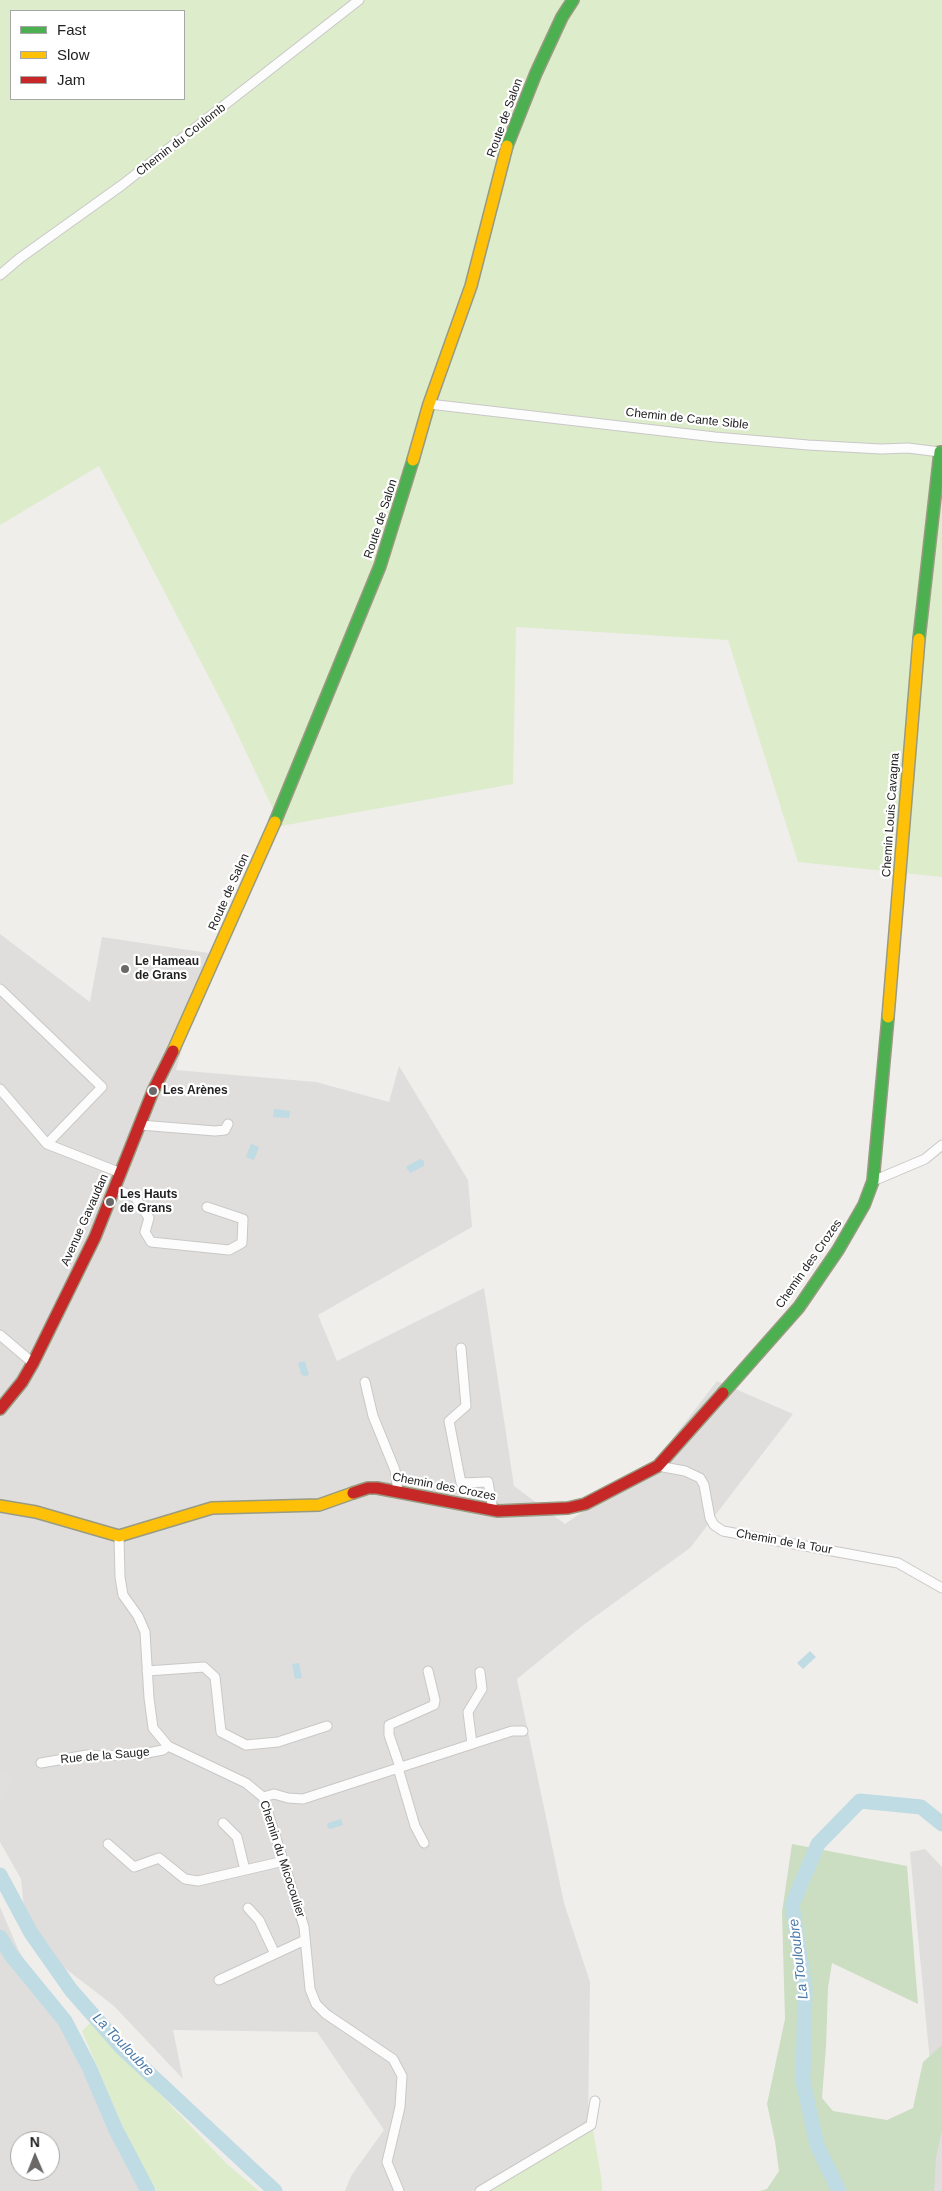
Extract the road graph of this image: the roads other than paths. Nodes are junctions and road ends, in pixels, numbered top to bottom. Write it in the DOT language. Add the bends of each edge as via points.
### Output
graph roads {
  1 [pos="358,0"];
  2 [pos="573,0"];
  3 [pos="0,275"];
  4 [pos="429,404"];
  5 [pos="941,452"];
  6 [pos="0,989"];
  7 [pos="181,1035"];
  8 [pos="0,1089"];
  9 [pos="228,1124"];
  10 [pos="140,1125"];
  11 [pos="47,1144"];
  12 [pos="942,1145"];
  13 [pos="121,1173"];
  14 [pos="873,1181"];
  15 [pos="115,1189"];
  16 [pos="207,1207"];
  17 [pos="0,1335"];
  18 [pos="460,1348"];
  19 [pos="33,1364"];
  20 [pos="365,1382"];
  21 [pos="0,1409"];
  22 [pos="658,1466"];
  23 [pos="398,1492"];
  24 [pos="0,1506"];
  25 [pos="493,1510"];
  26 [pos="119,1536"];
  27 [pos="942,1588"];
  28 [pos="147,1671"];
  29 [pos="428,1672"];
  30 [pos="480,1672"];
  31 [pos="327,1726"];
  32 [pos="523,1731"];
  33 [pos="472,1744"];
  34 [pos="168,1746"];
  35 [pos="41,1763"];
  36 [pos="399,1768"];
  37 [pos="263,1797"];
  38 [pos="223,1824"];
  39 [pos="424,1842"];
  40 [pos="108,1844"];
  41 [pos="284,1861"];
  42 [pos="245,1870"];
  43 [pos="248,1908"];
  44 [pos="306,1940"];
  45 [pos="275,1954"];
  46 [pos="219,1980"];
  47 [pos="595,2101"];
  48 [pos="399,2191"];
  49 [pos="480,2191"];
  1 -- 3 [label="street, Chemin du Coulomb" via="153,161"];
  2 -- 4 [label="street, Route de Salon" via="536,73 508,141 471,286"];
  4 -- 5 [label="street, Chemin de Cante Sible" via="808,445"];
  4 -- 7 [label="street, Route de Salon" via="380,566 270,834"];
  5 -- 14 [label="street, Chemin Louis Cavagna" via="916,670"];
  6 -- 11 [label="street" via="102,1088"];
  7 -- 10 [label="street, Avenue Gavaudan"];
  8 -- 11 [label="street"];
  9 -- 10 [label="street" via="224,1130 215,1132"];
  10 -- 13 [label="street, Avenue Gavaudan"];
  11 -- 13 [label="street"];
  12 -- 14 [label="street" via="925,1159"];
  13 -- 15 [label="street, Avenue Gavaudan"];
  14 -- 22 [label="street, Chemin des Crozes" via="864,1205 838,1250 799,1307"];
  15 -- 16 [label="street" via="135,1197 149,1218 145,1232 151,1242 229,1250 242,1243 243,1219"];
  15 -- 19 [label="street, Avenue Gavaudan"];
  17 -- 19 [label="street"];
  18 -- 25 [label="street" via="466,1406 449,1421 461,1483 488,1482"];
  19 -- 21 [label="street, Avenue Gavaudan"];
  20 -- 23 [label="street" via="373,1416 395,1470"];
  22 -- 25 [label="street, Chemin des Crozes" via="584,1504 568,1508"];
  22 -- 27 [label="street, Chemin de la Tour" via="685,1471 700,1478 710,1518 723,1531 898,1563"];
  23 -- 25 [label="street, Chemin des Crozes"];
  23 -- 26 [label="street, Chemin des Crozes" via="368,1488 319,1505 212,1508"];
  24 -- 26 [label="street" via="36,1512"];
  26 -- 28 [label="street, Chemin du Micocoulier" via="123,1595 145,1632"];
  28 -- 31 [label="street" via="204,1667 215,1677 221,1732 246,1745 278,1742"];
  28 -- 34 [label="street, Chemin du Micocoulier" via="153,1728"];
  29 -- 36 [label="street" via="434,1705 389,1725"];
  30 -- 33 [label="street" via="482,1689 468,1712"];
  32 -- 33 [label="street" via="512,1731"];
  33 -- 36 [label="street"];
  34 -- 35 [label="street, Rue de la Sauge" via="147,1753 86,1755"];
  34 -- 37 [label="street, Chemin du Micocoulier" via="246,1783"];
  36 -- 37 [label="street" via="303,1799 274,1794"];
  36 -- 39 [label="street" via="415,1826"];
  37 -- 41 [label="street, Chemin du Micocoulier"];
  38 -- 42 [label="street" via="237,1837"];
  40 -- 42 [label="street" via="134,1867 159,1858 185,1879"];
  41 -- 42 [label="street"];
  41 -- 44 [label="street, Chemin du Micocoulier"];
  43 -- 45 [label="street" via="259,1920"];
  44 -- 45 [label="street"];
  44 -- 48 [label="street, Chemin du Micocoulier" via="310,1989 316,2004 393,2059 402,2076 400,2107 387,2162"];
  45 -- 46 [label="street"];
  47 -- 49 [label="street" via="591,2125"];
}
